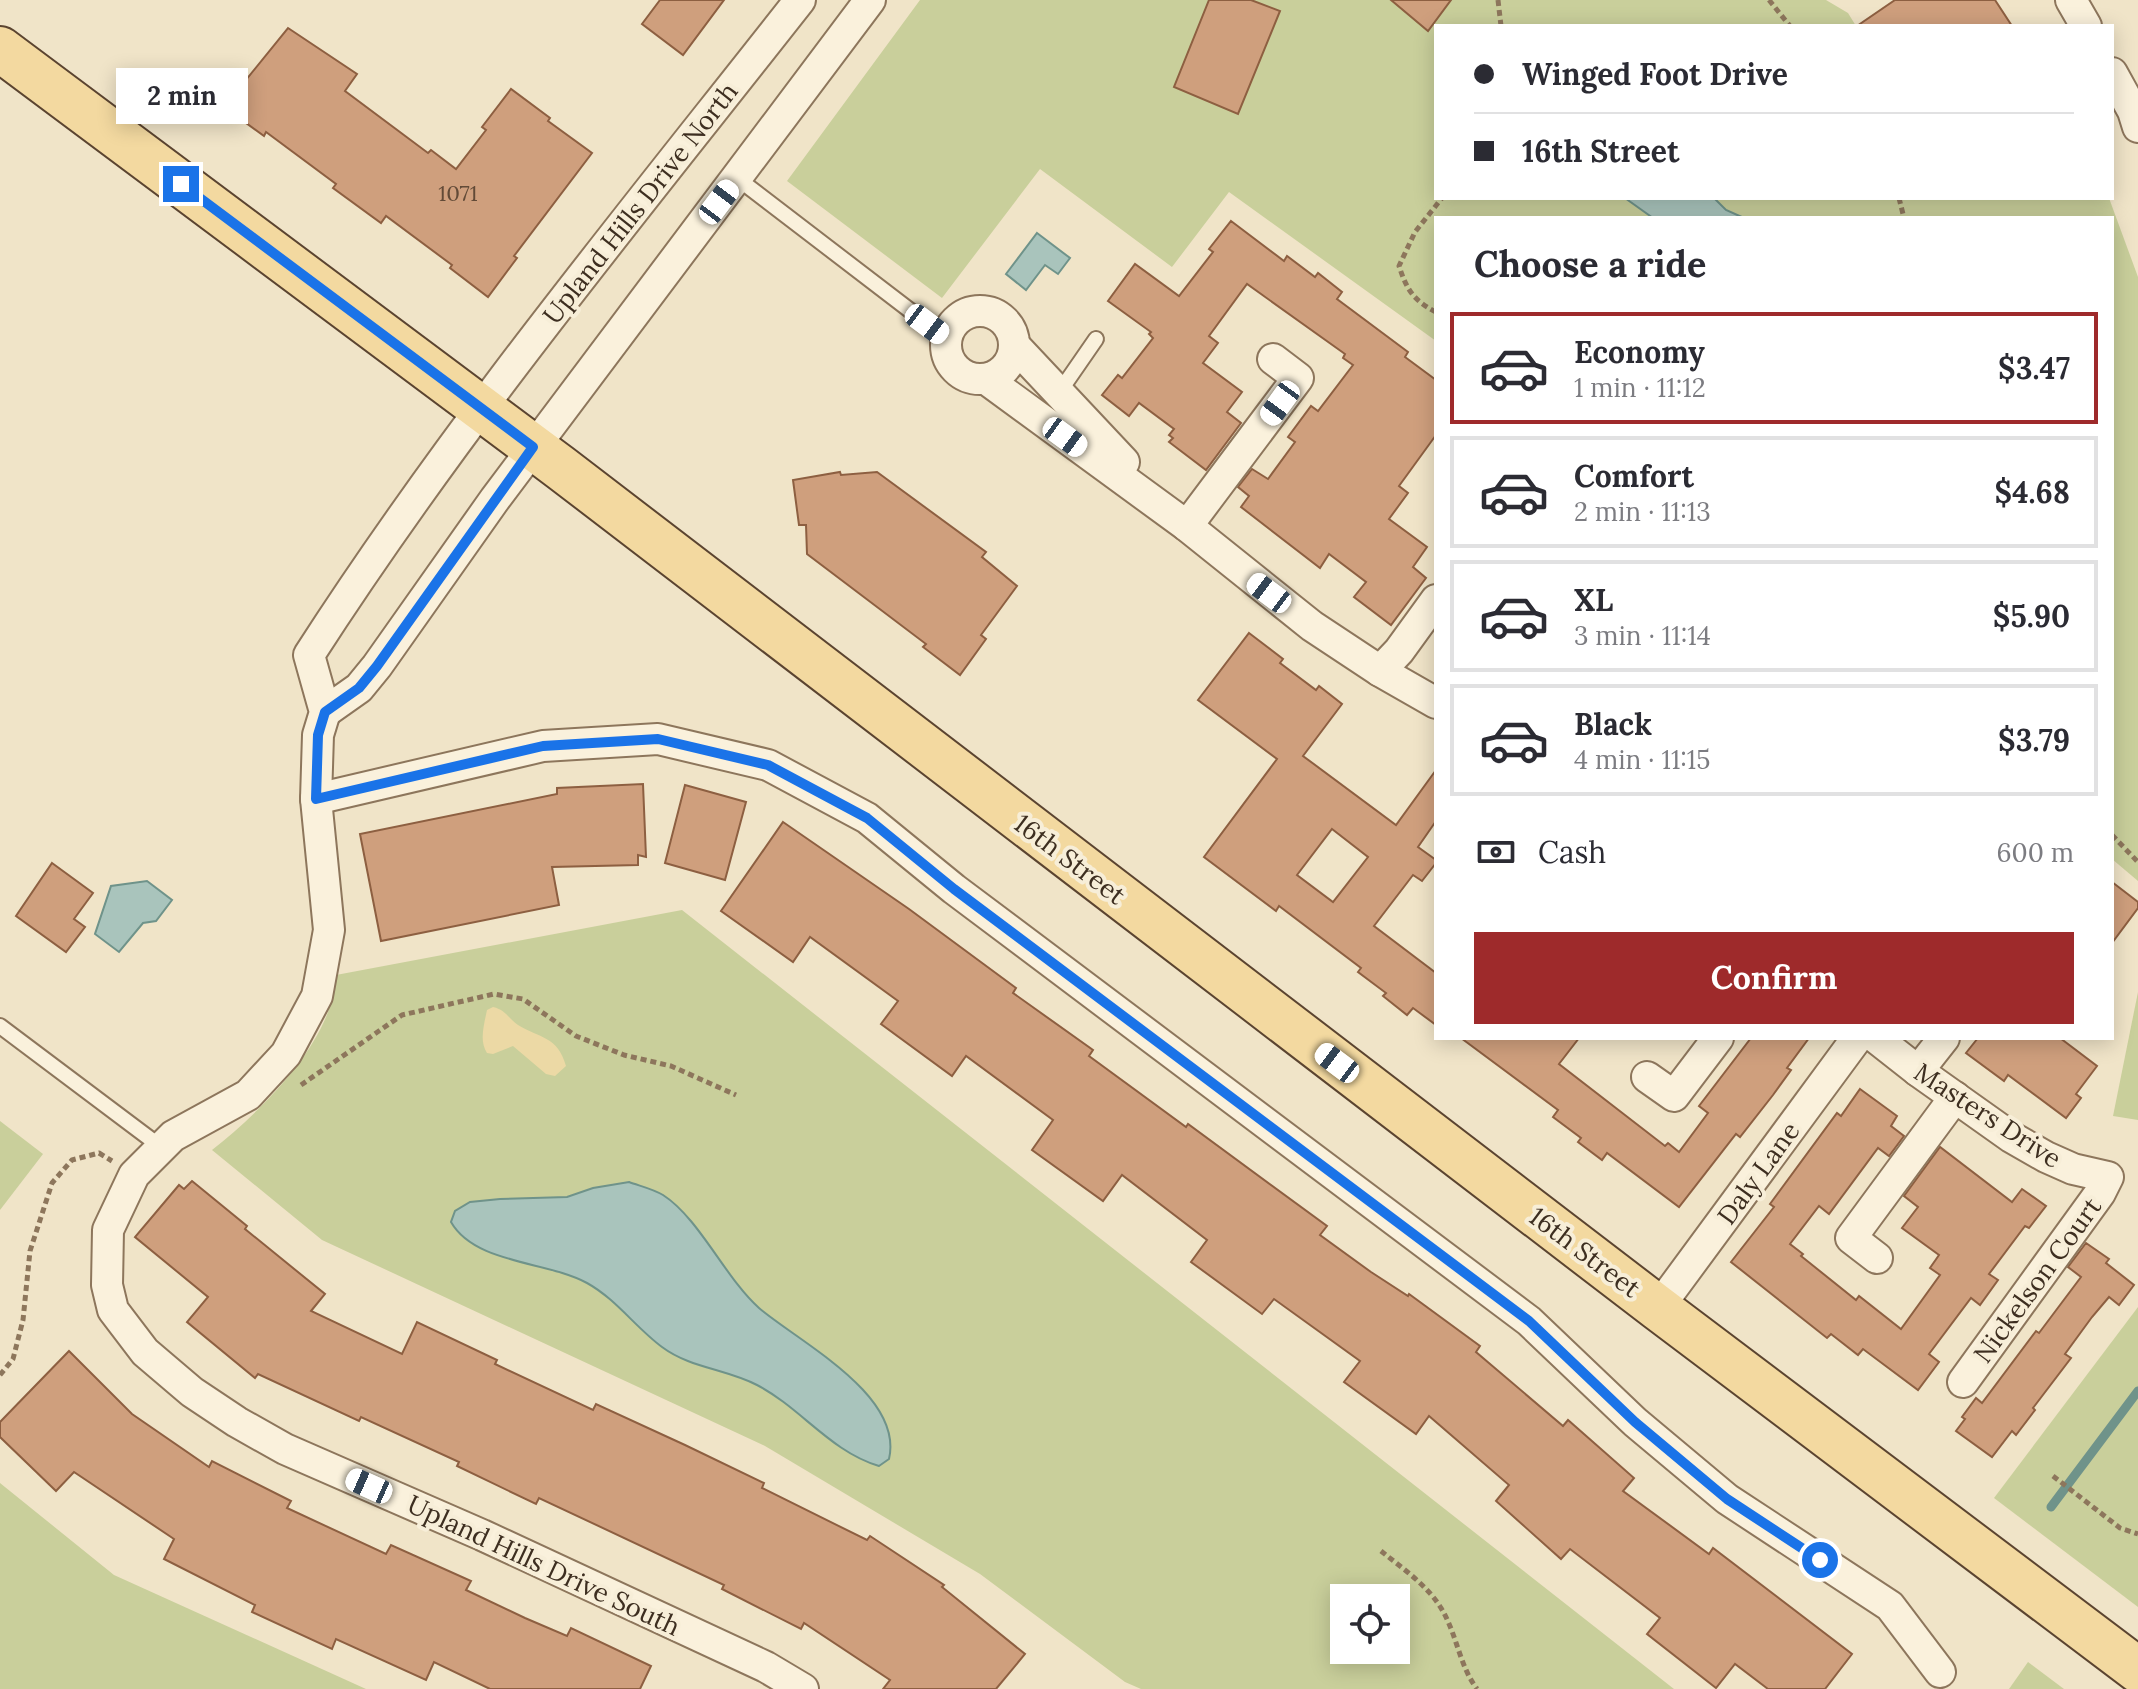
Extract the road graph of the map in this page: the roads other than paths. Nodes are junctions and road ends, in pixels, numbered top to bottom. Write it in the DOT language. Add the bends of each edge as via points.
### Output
graph roads {
  1 [pos="800,0"];
  2 [pos="870,0"];
  3 [pos="2071,0"];
  4 [pos="2085,24"];
  5 [pos="0,49"];
  6 [pos="2114,77"];
  7 [pos="2138,127"];
  8 [pos="737,178"];
  9 [pos="946,338"];
  10 [pos="1096,339"];
  11 [pos="1015,346"];
  12 [pos="1273,359"];
  13 [pos="986,379"];
  14 [pos="480,407"];
  15 [pos="1049,407"];
  16 [pos="533,447"];
  17 [pos="1187,526"];
  18 [pos="1434,603"];
  19 [pos="1380,671"];
  20 [pos="1434,702"];
  21 [pos="325,712"];
  22 [pos="316,799"];
  23 [pos="0,1026"];
  24 [pos="1716,1040"];
  25 [pos="1856,1040"];
  26 [pos="1879,1040"];
  27 [pos="1942,1040"];
  28 [pos="1918,1071"];
  29 [pos="1647,1077"];
  30 [pos="1955,1097"];
  31 [pos="161,1147"];
  32 [pos="2108,1177"];
  33 [pos="1877,1258"];
  34 [pos="1658,1308"];
  35 [pos="1963,1382"];
  36 [pos="2138,1670"];
  37 [pos="1940,1672"];
  38 [pos="803,1689"];
  1 -- 14 [label="street, Upland Hills Drive North"];
  2 -- 8 [label="street"];
  3 -- 4 [label="street"];
  5 -- 14 [label="main road, 16th Street"];
  6 -- 7 [label="street"];
  8 -- 9 [label="lane"];
  8 -- 16 [label="street"];
  9 -- 11 [label="street" via="967,312 989,311 1008,324"];
  9 -- 13 [label="street" via="955,369"];
  10 -- 15 [label="lane"];
  11 -- 13 [label="street" via="1006,367"];
  11 -- 15 [label="street"];
  12 -- 17 [label="street" via="1298,378"];
  13 -- 15 [label="street"];
  14 -- 16 [label="main road, 16th Street"];
  14 -- 21 [label="street, Upland Hills Drive South" via="309,655"];
  15 -- 17 [label="street"];
  16 -- 21 [label="street" via="377,666 359,688"];
  16 -- 34 [label="main road, 16th Street"];
  17 -- 19 [label="street" via="1312,626"];
  18 -- 19 [label="street"];
  19 -- 20 [label="street"];
  21 -- 22 [label="street, Upland Hills Drive South" via="318,735"];
  22 -- 31 [label="street, Upland Hills Drive South" via="329,930 317,996 286,1054 248,1095"];
  22 -- 37 [label="street" via="543,746 658,739 768,765 867,818 1529,1321 1635,1422 1727,1499 1890,1606"];
  23 -- 31 [label="lane"];
  24 -- 29 [label="street" via="1674,1096"];
  25 -- 34 [label="street, Daly Lane"];
  26 -- 28 [label="street, Masters Drive"];
  27 -- 28 [label="street"];
  28 -- 30 [label="street, Masters Drive"];
  30 -- 32 [label="street, Masters Drive" via="2046,1157"];
  30 -- 33 [label="street" via="1851,1238"];
  31 -- 38 [label="street, Upland Hills Drive South" via="134,1175 108,1230 107,1285 113,1310 145,1352 192,1392 285,1449 482,1535"];
  32 -- 35 [label="street, Nickelson Court"];
  34 -- 36 [label="main road, 16th Street"];
}
